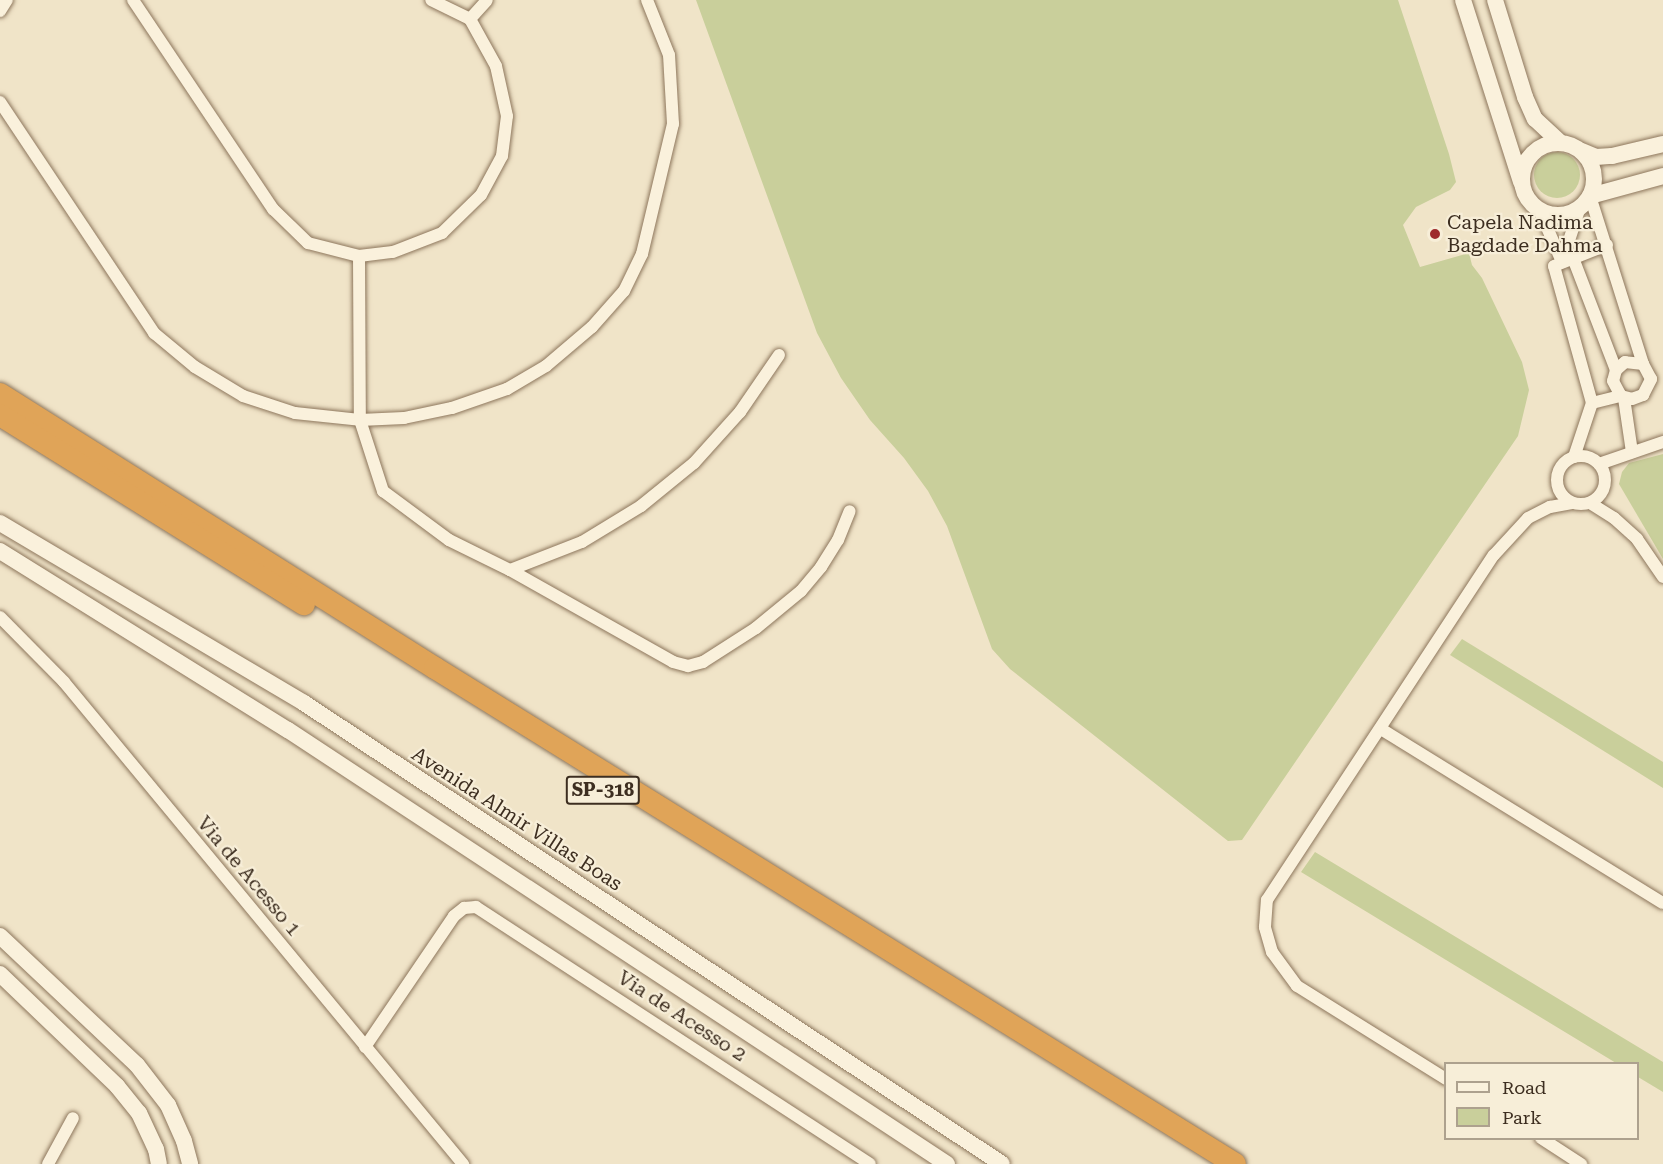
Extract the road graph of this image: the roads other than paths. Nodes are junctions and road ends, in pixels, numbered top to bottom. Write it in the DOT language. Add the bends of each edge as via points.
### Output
graph roads {
  1 [pos="7,0"];
  2 [pos="133,0"];
  3 [pos="431,0"];
  4 [pos="487,0"];
  5 [pos="647,0"];
  6 [pos="1463,0"];
  7 [pos="1495,0"];
  8 [pos="0,11"];
  9 [pos="470,19"];
  10 [pos="0,102"];
  11 [pos="1560,142"];
  12 [pos="1663,144"];
  13 [pos="1582,152"];
  14 [pos="1663,176"];
  15 [pos="1524,189"];
  16 [pos="1585,202"];
  17 [pos="1539,209"];
  18 [pos="1607,245"];
  19 [pos="359,256"];
  20 [pos="1568,260"];
  21 [pos="779,355"];
  22 [pos="1642,364"];
  23 [pos="1616,370"];
  24 [pos="1657,379"];
  25 [pos="0,394"];
  26 [pos="1623,397"];
  27 [pos="1592,403"];
  28 [pos="0,415"];
  29 [pos="360,420"];
  30 [pos="1663,442"];
  31 [pos="1632,452"];
  32 [pos="1574,457"];
  33 [pos="1599,464"];
  34 [pos="1572,503"];
  35 [pos="1590,503"];
  36 [pos="850,511"];
  37 [pos="0,523"];
  38 [pos="0,551"];
  39 [pos="510,570"];
  40 [pos="1663,577"];
  41 [pos="0,617"];
  42 [pos="1382,729"];
  43 [pos="1663,903"];
  44 [pos="0,936"];
  45 [pos="0,974"];
  46 [pos="365,1047"];
  47 [pos="1444,1078"];
  48 [pos="73,1118"];
  49 [pos="1544,1140"];
  50 [pos="48,1164"];
  51 [pos="159,1164"];
  52 [pos="190,1164"];
  53 [pos="463,1164"];
  54 [pos="870,1164"];
  55 [pos="947,1164"];
  56 [pos="1002,1164"];
  57 [pos="1206,1164"];
  58 [pos="1235,1164"];
  59 [pos="1581,1164"];
  1 -- 8 [label="street"];
  2 -- 19 [label="street" via="273,209 308,243"];
  3 -- 9 [label="street"];
  4 -- 9 [label="street"];
  5 -- 29 [label="street" via="669,55 674,124 642,254 624,291 592,327 546,366 507,389 452,408 414,416"];
  6 -- 15 [label="street"];
  7 -- 11 [label="street" via="1534,119"];
  9 -- 19 [label="street" via="496,66 507,116 502,156 481,195 442,233 393,252"];
  10 -- 29 [label="street" via="154,333 195,367 243,396 295,413"];
  11 -- 13 [label="street"];
  11 -- 15 [label="street" via="1530,156 1522,178"];
  12 -- 13 [label="street" via="1612,156 1596,157"];
  13 -- 16 [label="street" via="1594,172"];
  14 -- 16 [label="street"];
  15 -- 17 [label="street"];
  16 -- 17 [label="street" via="1555,214"];
  16 -- 18 [label="street"];
  16 -- 20 [label="street"];
  17 -- 20 [label="street"];
  18 -- 20 [label="street"];
  18 -- 22 [label="street"];
  19 -- 29 [label="street"];
  20 -- 23 [label="street"];
  20 -- 27 [label="street" via="1554,266"];
  21 -- 39 [label="street" via="740,412 694,463 641,506 582,542"];
  22 -- 23 [label="street" via="1631,361"];
  22 -- 24 [label="street"];
  23 -- 26 [label="street" via="1613,381"];
  24 -- 26 [label="street" via="1643,395"];
  25 -- 58 [label="highway, SP-318"];
  26 -- 27 [label="street"];
  26 -- 31 [label="street"];
  27 -- 32 [label="street"];
  28 -- 57 [label="highway, SP-318"];
  29 -- 39 [label="street" via="383,491 449,540"];
  30 -- 31 [label="street"];
  31 -- 33 [label="street"];
  32 -- 33 [label="street" via="1588,457"];
  32 -- 34 [label="street" via="1562,465 1557,479 1560,494"];
  33 -- 35 [label="street" via="1604,486"];
  34 -- 35 [label="street"];
  34 -- 42 [label="street" via="1550,507 1528,518 1494,555"];
  35 -- 40 [label="street" via="1636,539"];
  36 -- 39 [label="street" via="838,540 801,591 756,628 693,665 673,662"];
  37 -- 56 [label="street, Avenida Almir Villas Boas" via="304,703"];
  38 -- 55 [label="street" via="288,730"];
  41 -- 46 [label="street, Via de Acesso 1" via="64,682"];
  42 -- 43 [label="street"];
  42 -- 47 [label="street" via="1267,900 1264,927 1272,952 1297,986"];
  44 -- 52 [label="street" via="137,1065 168,1105"];
  45 -- 51 [label="street" via="117,1086 139,1113"];
  46 -- 53 [label="street, Via de Acesso 1"];
  46 -- 54 [label="street, Via de Acesso 2" via="454,916 470,907 488,912"];
  48 -- 50 [label="street"];
  49 -- 59 [label="street"];
}
